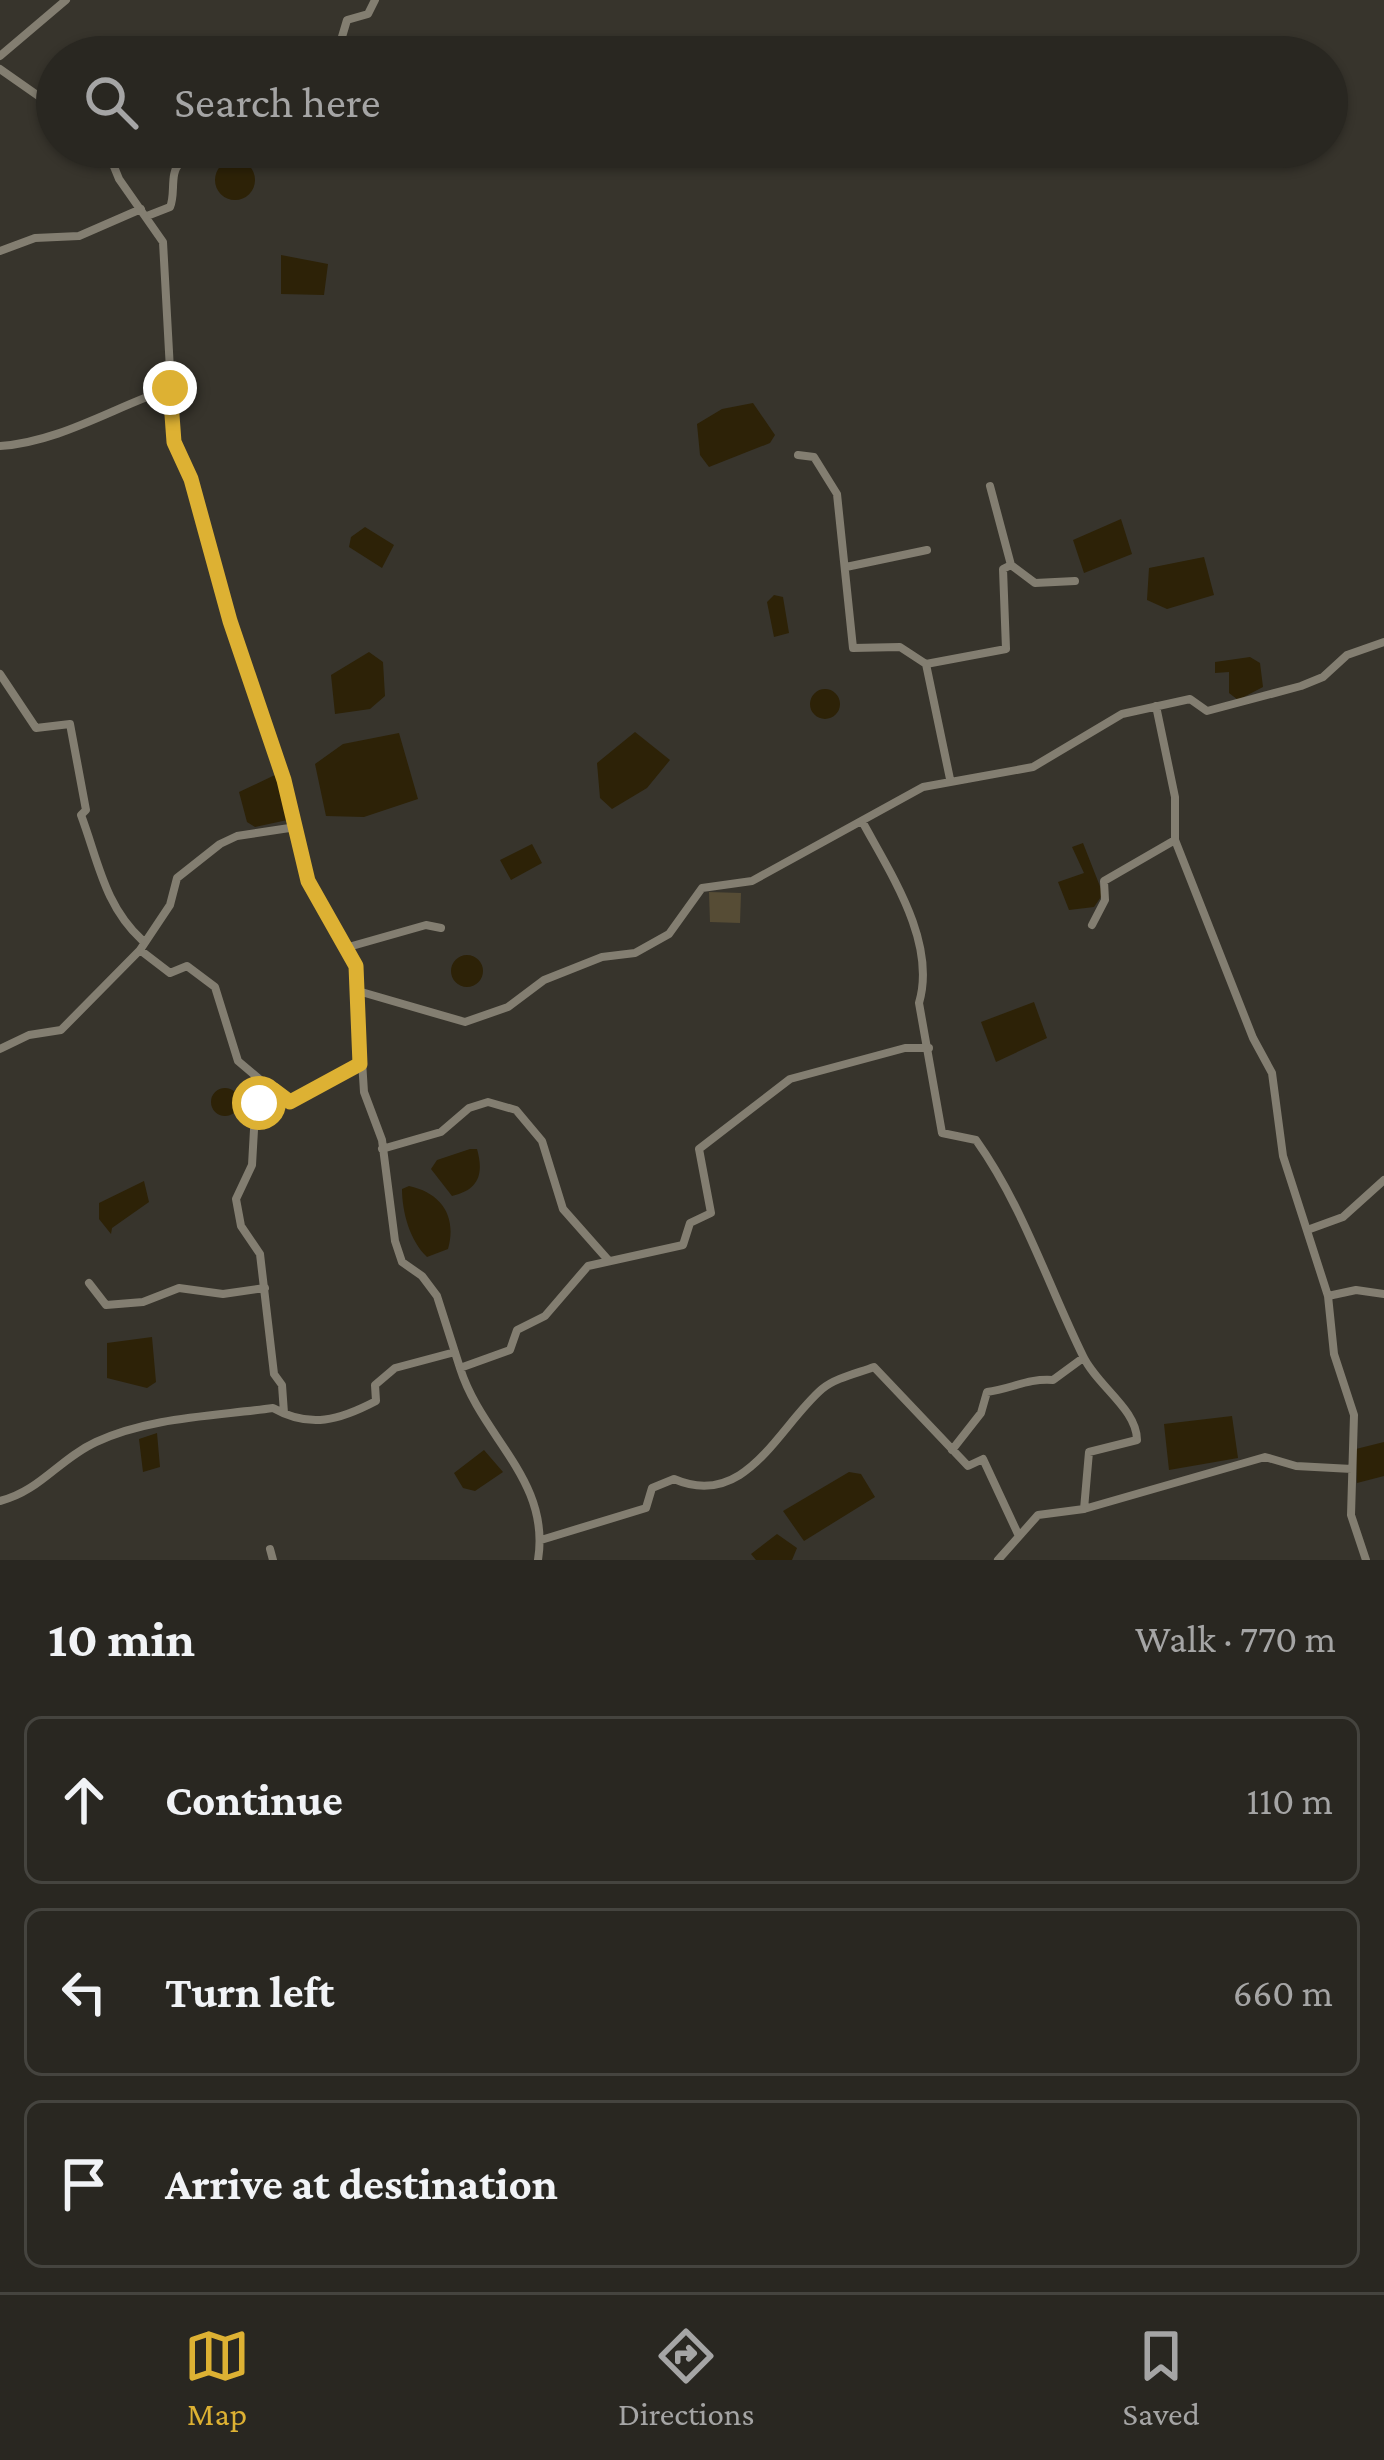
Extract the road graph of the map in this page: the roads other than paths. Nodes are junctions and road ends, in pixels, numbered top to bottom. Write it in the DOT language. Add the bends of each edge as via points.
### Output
graph roads {
  1 [pos="66,0"];
  2 [pos="375,0"];
  3 [pos="342,36"];
  4 [pos="0,56"];
  5 [pos="0,69"];
  6 [pos="36,94"];
  7 [pos="115,168"];
  8 [pos="180,168"];
  9 [pos="144,213"];
  10 [pos="0,251"];
  11 [pos="170,388"];
  12 [pos="0,446"];
  13 [pos="798,455"];
  14 [pos="990,486"];
  15 [pos="927,550"];
  16 [pos="1011,565"];
  17 [pos="846,567"];
  18 [pos="1075,581"];
  19 [pos="1384,641"];
  20 [pos="926,664"];
  21 [pos="0,674"];
  22 [pos="1156,706"];
  23 [pos="950,778"];
  24 [pos="862,820"];
  25 [pos="296,827"];
  26 [pos="1175,840"];
  27 [pos="1092,925"];
  28 [pos="442,928"];
  29 [pos="141,945"];
  30 [pos="345,948"];
  31 [pos="358,991"];
  32 [pos="929,1048"];
  33 [pos="0,1049"];
  34 [pos="360,1064"];
  35 [pos="274,1090"];
  36 [pos="382,1149"];
  37 [pos="1384,1180"];
  38 [pos="1310,1229"];
  39 [pos="608,1261"];
  40 [pos="89,1283"];
  41 [pos="266,1288"];
  42 [pos="1384,1294"];
  43 [pos="1328,1296"];
  44 [pos="455,1352"];
  45 [pos="1083,1358"];
  46 [pos="460,1368"];
  47 [pos="284,1414"];
  48 [pos="952,1450"];
  49 [pos="1352,1469"];
  50 [pos="0,1501"];
  51 [pos="1084,1509"];
  52 [pos="1018,1534"];
  53 [pos="541,1540"];
  54 [pos="270,1549"];
  55 [pos="273,1560"];
  56 [pos="538,1560"];
  57 [pos="998,1560"];
  58 [pos="1366,1560"];
  1 -- 4 [label="street"];
  2 -- 3 [label="street" via="368,14 347,20"];
  5 -- 6 [label="street"];
  7 -- 9 [label="street"];
  8 -- 9 [label="street" via="170,208"];
  9 -- 10 [label="street"];
  9 -- 11 [label="street" via="163,242"];
  11 -- 12 [label="street" via="42,442"];
  11 -- 25 [label="street" via="174,442"];
  13 -- 17 [label="street" via="814,457 837,494"];
  14 -- 16 [label="street"];
  15 -- 17 [label="street"];
  16 -- 18 [label="street" via="1035,583"];
  16 -- 20 [label="street" via="1003,569 1006,649"];
  17 -- 20 [label="street" via="853,648 900,647"];
  19 -- 22 [label="street" via="1301,686 1207,711 1190,699"];
  20 -- 23 [label="street"];
  21 -- 29 [label="street" via="36,728 70,724 84,785 80,815 97,873"];
  22 -- 23 [label="street" via="1122,714 1033,767"];
  22 -- 26 [label="street" via="1175,797"];
  23 -- 24 [label="street"];
  24 -- 31 [label="street" via="752,880 702,888 669,934 635,952 544,980 508,1007 465,1022"];
  24 -- 32 [label="street" via="917,937"];
  25 -- 29 [label="street" via="220,844 177,878 170,905"];
  25 -- 30 [label="street" via="308,881"];
  26 -- 27 [label="street" via="1104,881"];
  26 -- 38 [label="street" via="1272,1073 1283,1156"];
  28 -- 30 [label="street" via="426,925"];
  29 -- 33 [label="street" via="61,1030"];
  29 -- 35 [label="street" via="170,974 187,966 215,987 238,1060"];
  30 -- 31 [label="street"];
  31 -- 34 [label="street"];
  32 -- 39 [label="street" via="790,1079 699,1149 711,1214 690,1223 683,1245"];
  32 -- 45 [label="street" via="942,1132 976,1140 1012,1191"];
  34 -- 35 [label="street" via="290,1102"];
  34 -- 36 [label="street"];
  35 -- 41 [label="street" via="255,1112 252,1165 236,1198"];
  36 -- 39 [label="street" via="441,1132 488,1102 516,1110 542,1141 563,1208"];
  36 -- 44 [label="street" via="402,1262 437,1296"];
  37 -- 38 [label="street" via="1343,1217"];
  38 -- 43 [label="street"];
  39 -- 46 [label="street" via="588,1266 545,1316 517,1330 510,1350"];
  40 -- 41 [label="street" via="106,1305 179,1288"];
  41 -- 47 [label="street"];
  42 -- 43 [label="street"];
  43 -- 49 [label="street" via="1334,1354 1354,1415"];
  44 -- 46 [label="street"];
  44 -- 47 [label="street" via="395,1368 375,1384 376,1401 359,1410 323,1422"];
  45 -- 48 [label="street" via="1053,1380 1030,1378 987,1392"];
  45 -- 51 [label="street" via="1137,1422 1137,1440 1089,1452"];
  46 -- 53 [label="street" via="484,1424 528,1482"];
  47 -- 50 [label="street" via="273,1408 116,1433 80,1450 30,1493"];
  48 -- 52 [label="street" via="968,1466 983,1459"];
  48 -- 53 [label="street" via="874,1367 824,1387 757,1466 731,1480 691,1486 674,1479 652,1488 646,1508"];
  49 -- 51 [label="street" via="1265,1457"];
  49 -- 58 [label="street" via="1351,1515"];
  51 -- 52 [label="street" via="1038,1515"];
  52 -- 57 [label="street"];
  53 -- 56 [label="street"];
  54 -- 55 [label="street"];
}
